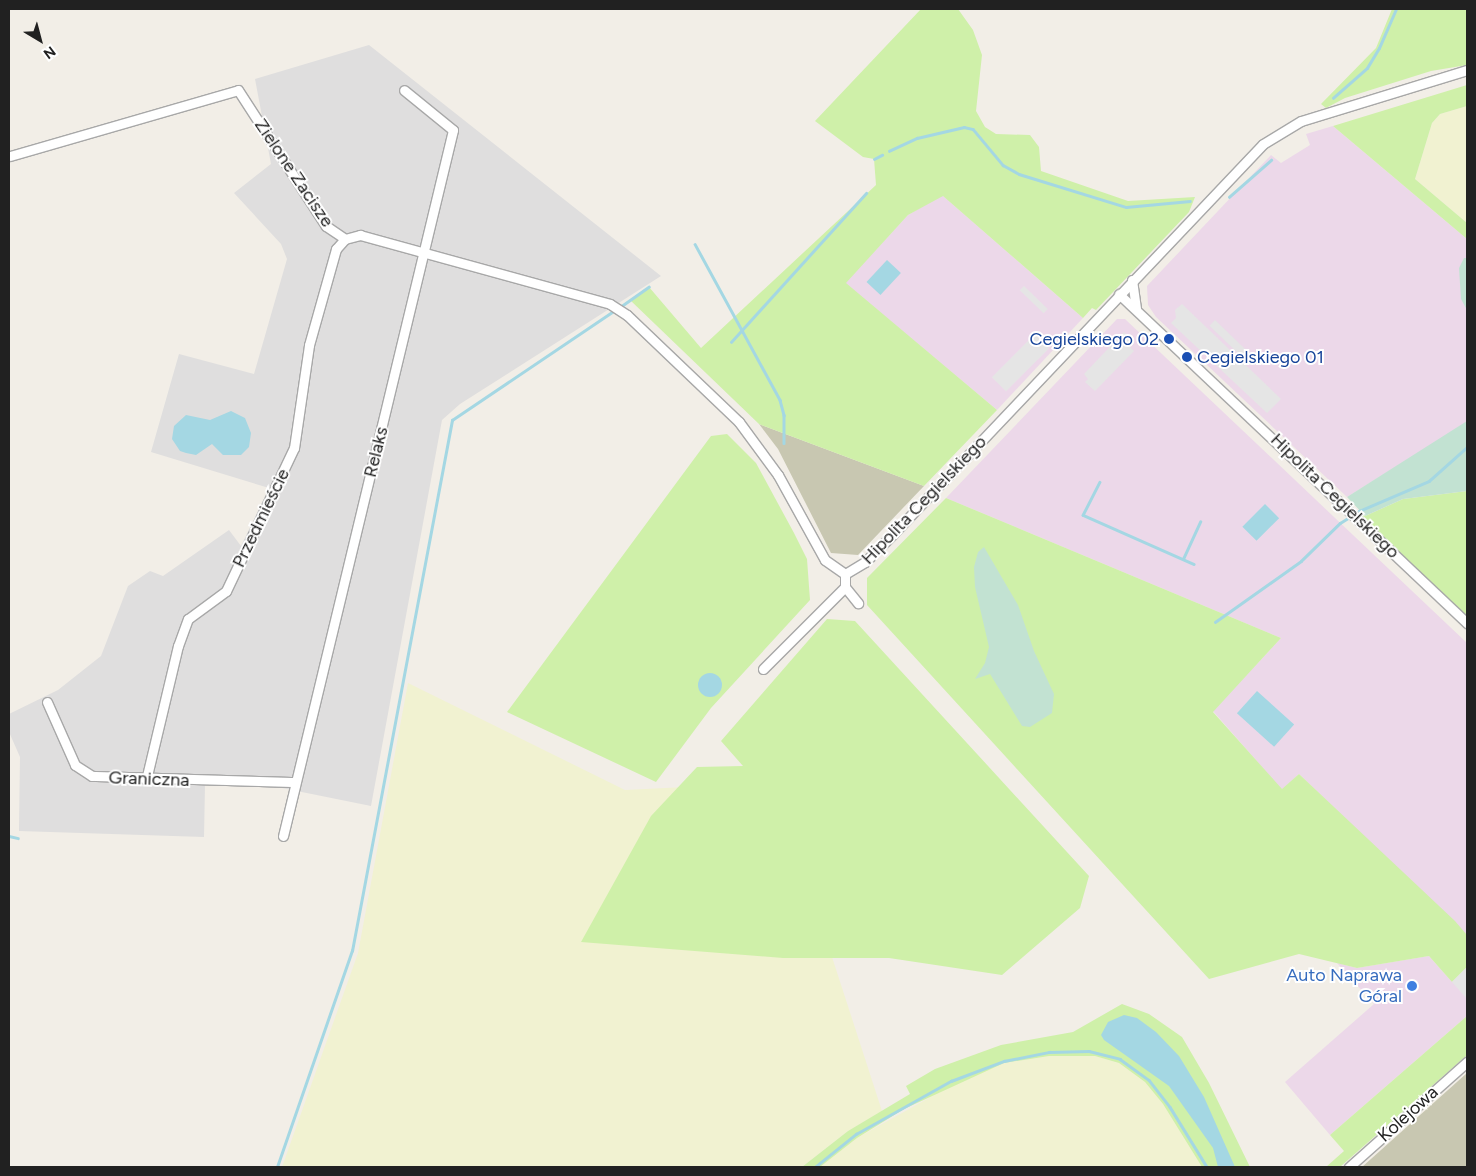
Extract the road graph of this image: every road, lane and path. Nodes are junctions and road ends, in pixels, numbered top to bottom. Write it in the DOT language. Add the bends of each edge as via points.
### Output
graph roads {
  1 [pos="1467,70"];
  2 [pos="404,90"];
  3 [pos="10,156"];
  4 [pos="345,239"];
  5 [pos="424,253"];
  6 [pos="1132,280"];
  7 [pos="1119,294"];
  8 [pos="618,309"];
  9 [pos="1136,309"];
  10 [pos="844,574"];
  11 [pos="845,587"];
  12 [pos="858,603"];
  13 [pos="1467,623"];
  14 [pos="763,669"];
  15 [pos="47,702"];
  16 [pos="146,780"];
  17 [pos="295,782"];
  18 [pos="284,836"];
  19 [pos="1467,1062"];
  20 [pos="1349,1167"];
  1 -- 6 [label="street, Hipolita Cegielskiego" via="1301,121 1282,130 1249,158"];
  2 -- 5 [label="street, Relaks" via="453,130"];
  3 -- 4 [label="street, Zielone Zacisze" via="238,90 247,99 326,226"];
  4 -- 5 [label="street, Zielone Zacisze" via="360,236"];
  4 -- 16 [label="street, Przedmieście" via="336,249 309,345 294,448 226,590 188,619 178,646"];
  5 -- 8 [label="street, Zielone Zacisze"];
  5 -- 17 [label="street, Relaks"];
  6 -- 7 [label="street, Hipolita Cegielskiego"];
  6 -- 9 [label="street"];
  7 -- 9 [label="street, Hipolita Cegielskiego"];
  7 -- 10 [label="street, Hipolita Cegielskiego" via="883,545 865,562"];
  8 -- 10 [label="street, Hipolita Cegielskiego" via="738,422 778,475 824,560"];
  9 -- 13 [label="street, Hipolita Cegielskiego"];
  10 -- 11 [label="street"];
  11 -- 12 [label="street"];
  11 -- 14 [label="street"];
  15 -- 16 [label="street, Graniczna" via="75,765 83,772 104,778"];
  16 -- 17 [label="street, Graniczna"];
  17 -- 18 [label="street, Relaks"];
  19 -- 20 [label="street, Kolejowa"];
}
